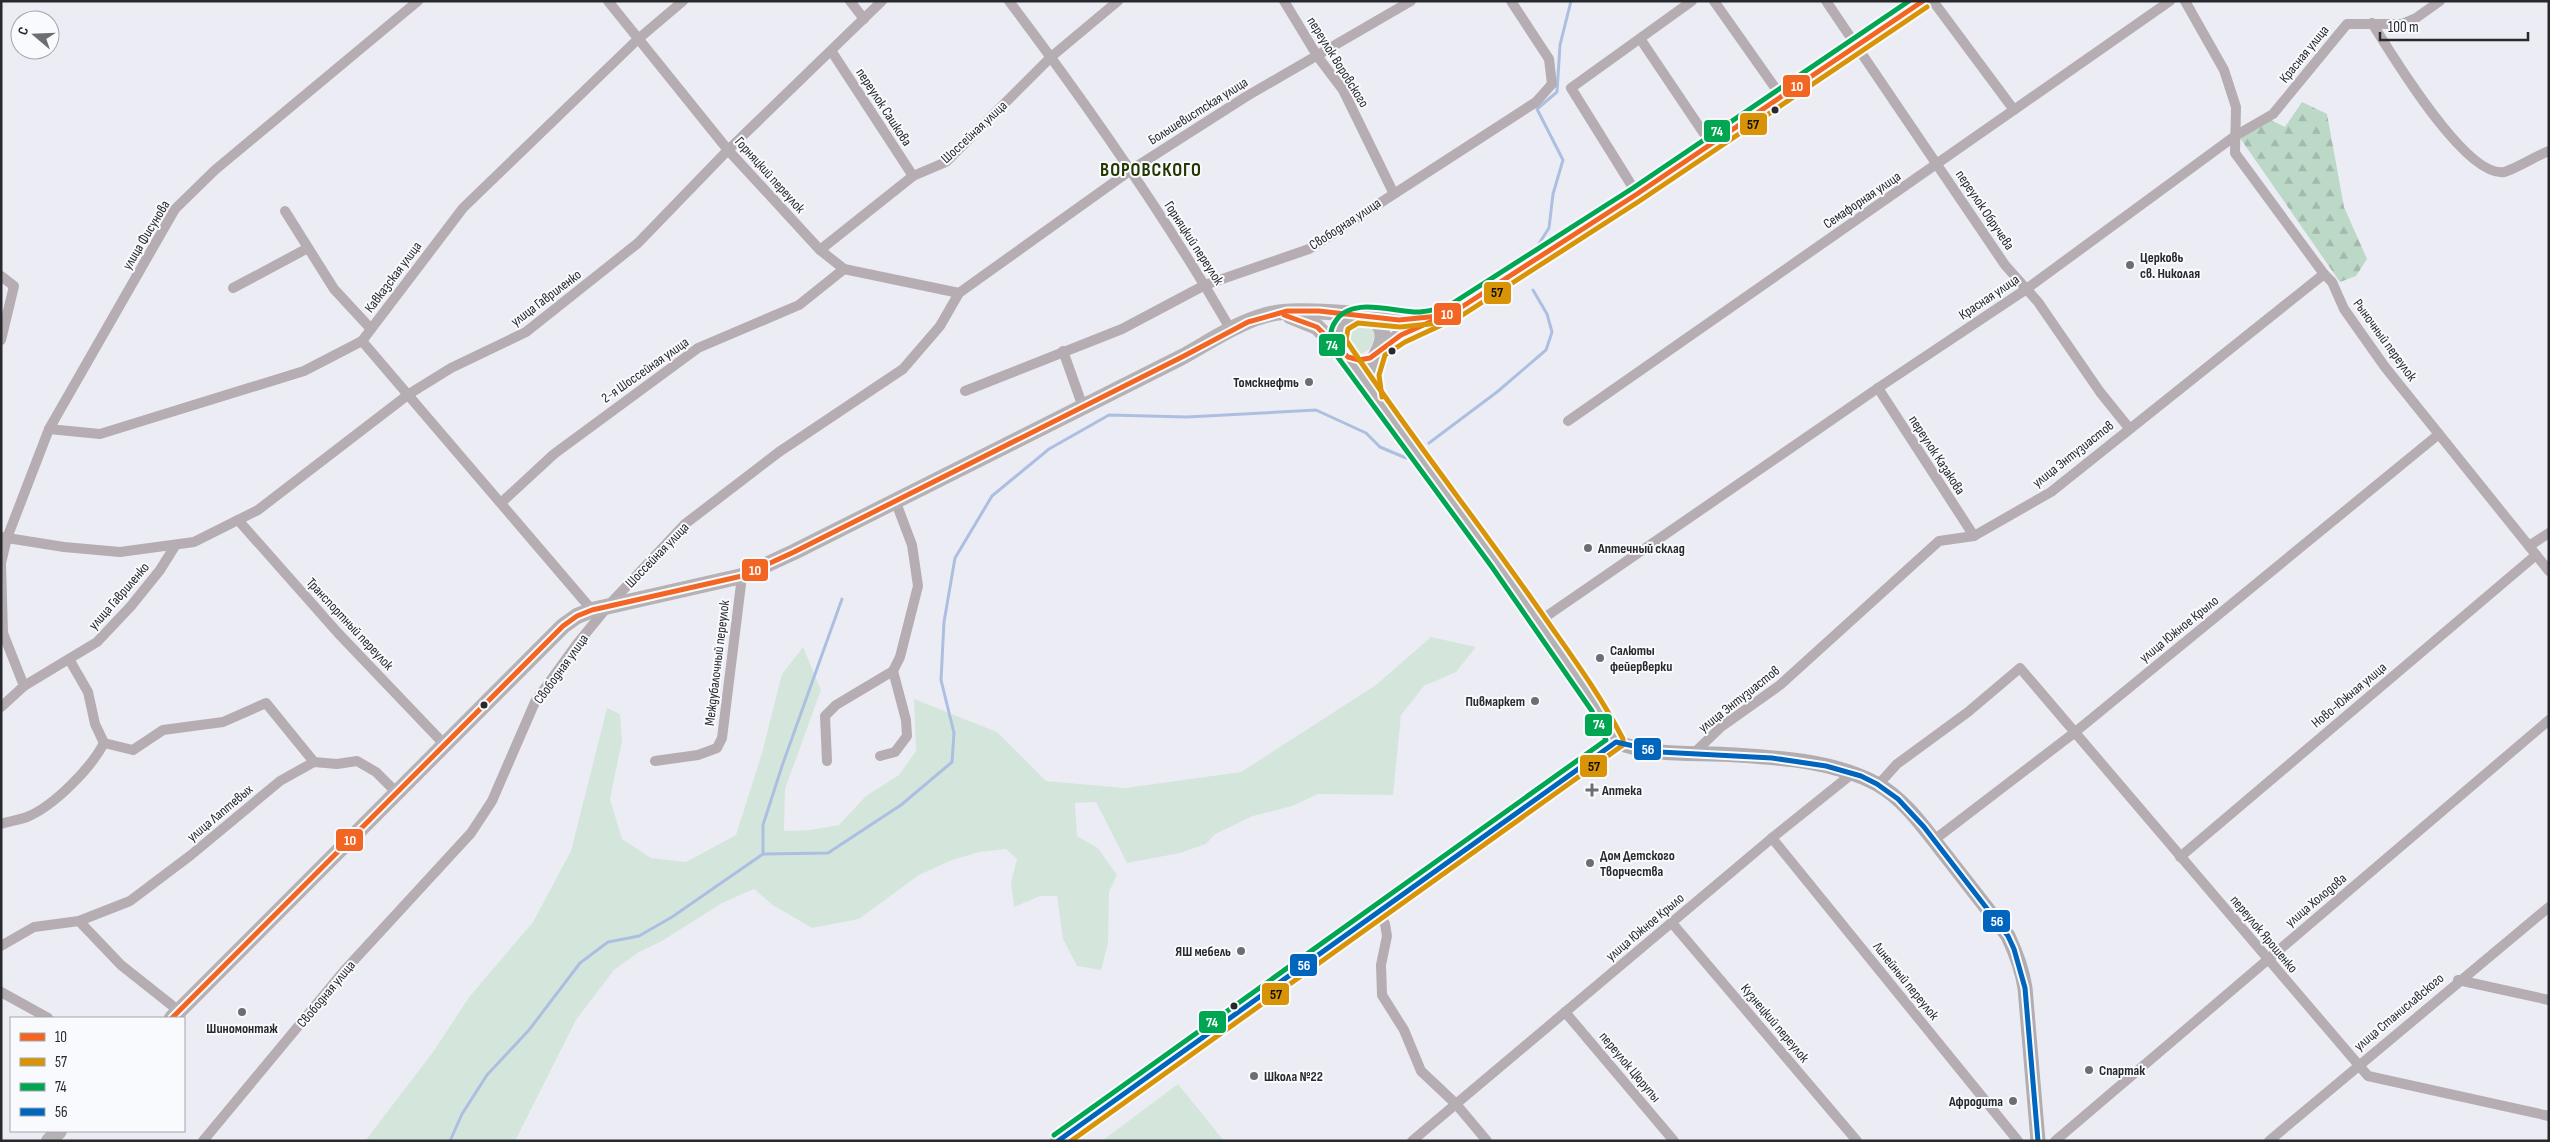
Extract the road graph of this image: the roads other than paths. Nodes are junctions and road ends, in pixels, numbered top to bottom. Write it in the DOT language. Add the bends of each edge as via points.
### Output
graph roads {
  1 [pos="418,1"];
  2 [pos="608,1"];
  3 [pos="684,1"];
  4 [pos="850,1"];
  5 [pos="882,1"];
  6 [pos="1010,1"];
  7 [pos="1118,1"];
  8 [pos="1284,1"];
  9 [pos="1411,1"];
  10 [pos="1511,1"];
  11 [pos="1692,1"];
  12 [pos="1714,1"];
  13 [pos="1826,1"];
  14 [pos="1923,1"];
  15 [pos="1933,1"];
  16 [pos="2170,1"];
  17 [pos="2186,1"];
  18 [pos="2440,1"];
  19 [pos="864,19"];
  20 [pos="2372,23"];
  21 [pos="637,40"];
  22 [pos="1641,40"];
  23 [pos="1856,44"];
  24 [pos="832,52"];
  25 [pos="1052,57"];
  26 [pos="1318,57"];
  27 [pos="1781,96"];
  28 [pos="2014,110"];
  29 [pos="2235,136"];
  30 [pos="1711,144"];
  31 [pos="728,150"];
  32 [pos="2549,150"];
  33 [pos="1938,165"];
  34 [pos="1131,170"];
  35 [pos="913,176"];
  36 [pos="1394,192"];
  37 [pos="1636,194"];
  38 [pos="285,211"];
  39 [pos="308,248"];
  40 [pos="820,250"];
  41 [pos="844,269"];
  42 [pos="2324,274"];
  43 [pos="1,276"];
  44 [pos="1205,285"];
  45 [pos="232,288"];
  46 [pos="2025,290"];
  47 [pos="959,293"];
  48 [pos="1268,314"];
  49 [pos="1365,315"];
  50 [pos="1448,315"];
  51 [pos="371,329"];
  52 [pos="1231,330"];
  53 [pos="1,340"];
  54 [pos="362,341"];
  55 [pos="1379,350"];
  56 [pos="1063,351"];
  57 [pos="1343,352"];
  58 [pos="1878,388"];
  59 [pos="965,391"];
  60 [pos="409,394"];
  61 [pos="1375,398"];
  62 [pos="1083,407"];
  63 [pos="1568,421"];
  64 [pos="2129,428"];
  65 [pos="49,430"];
  66 [pos="2438,434"];
  67 [pos="896,500"];
  68 [pos="502,502"];
  69 [pos="238,520"];
  70 [pos="2549,533"];
  71 [pos="1974,536"];
  72 [pos="4,538"];
  73 [pos="175,546"];
  74 [pos="2529,546"];
  75 [pos="2536,554"];
  76 [pos="1,564"];
  77 [pos="2549,571"];
  78 [pos="742,576"];
  79 [pos="608,606"];
  80 [pos="592,610"];
  81 [pos="1538,622"];
  82 [pos="69,659"];
  83 [pos="893,671"];
  84 [pos="24,686"];
  85 [pos="1,707"];
  86 [pos="2549,720"];
  87 [pos="2074,733"];
  88 [pos="1616,742"];
  89 [pos="104,743"];
  90 [pos="444,744"];
  91 [pos="1694,753"];
  92 [pos="880,756"];
  93 [pos="655,761"];
  94 [pos="827,761"];
  95 [pos="314,762"];
  96 [pos="1853,773"];
  97 [pos="1878,784"];
  98 [pos="397,793"];
  99 [pos="1,824"];
  100 [pos="1772,838"];
  101 [pos="1934,840"];
  102 [pos="2180,856"];
  103 [pos="2549,907"];
  104 [pos="1378,912"];
  105 [pos="78,921"];
  106 [pos="1672,923"];
  107 [pos="1,946"];
  108 [pos="2268,959"];
  109 [pos="2458,980"];
  110 [pos="1,992"];
  111 [pos="2549,1000"];
  112 [pos="1565,1012"];
  113 [pos="175,1015"];
  114 [pos="46,1017"];
  115 [pos="2357,1066"];
  116 [pos="1456,1104"];
  117 [pos="2549,1116"];
  118 [pos="58,1132"];
  119 [pos="49,1141"];
  120 [pos="203,1141"];
  121 [pos="1058,1141"];
  122 [pos="1412,1141"];
  123 [pos="1487,1141"];
  124 [pos="1674,1141"];
  125 [pos="1857,1141"];
  126 [pos="2018,1141"];
  127 [pos="2038,1141"];
  128 [pos="2055,1141"];
  129 [pos="2270,1141"];
  1 -- 65 [label="street, улица Фисунова" via="215,170 175,209"];
  2 -- 21 [label="street, Горняцкий переулок"];
  3 -- 21 [label="street, Кавказская улица"];
  4 -- 19 [label="street"];
  5 -- 19 [label="street, улица Гавриленко"];
  6 -- 25 [label="street, Горняцкий переулок"];
  7 -- 25 [label="street, Шоссейная улица"];
  8 -- 26 [label="street, переулок Воровского"];
  9 -- 26 [label="street, Большевистская улица"];
  10 -- 36 [label="street, Свободная улица" via="1549,59 1552,84 1536,102"];
  11 -- 22 [label="street"];
  12 -- 27 [label="street"];
  13 -- 23 [label="street, переулок Обручева"];
  14 -- 23 [label="main road"];
  15 -- 28 [label="street"];
  16 -- 28 [label="street, Семафорная улица"];
  17 -- 29 [label="street, Рыночный переулок" via="2224,70 2236,107"];
  18 -- 20 [label="street, Красная улица" via="2402,24"];
  19 -- 24 [label="street, улица Гавриленко"];
  20 -- 29 [label="street, Красная улица" via="2347,24 2273,114"];
  20 -- 32 [label="street" via="2445,131 2473,158 2490,170 2504,172"];
  21 -- 31 [label="street, Горняцкий переулок"];
  21 -- 51 [label="street, Кавказская улица" via="463,208"];
  22 -- 30 [label="street"];
  22 -- 37 [label="street" via="1571,88"];
  23 -- 27 [label="main road"];
  23 -- 33 [label="street, переулок Обручева"];
  24 -- 31 [label="street, улица Гавриленко"];
  24 -- 35 [label="street, переулок Сашкова"];
  25 -- 34 [label="street, Горняцкий переулок"];
  25 -- 35 [label="street, Шоссейная улица" via="946,162"];
  26 -- 34 [label="street, Большевистская улица" via="1247,96"];
  26 -- 36 [label="street, переулок Воровского" via="1342,90"];
  27 -- 30 [label="main road"];
  28 -- 33 [label="street, Семафорная улица"];
  29 -- 42 [label="street, Рыночный переулок" via="2235,153"];
  29 -- 46 [label="street, Красная улица"];
  30 -- 37 [label="main road"];
  31 -- 40 [label="street, Горняцкий переулок"];
  31 -- 60 [label="street, улица Гавриленко" via="638,243 526,332 451,368"];
  33 -- 46 [label="street, переулок Обручева"];
  33 -- 63 [label="street, Семафорная улица"];
  34 -- 44 [label="street, Горняцкий переулок"];
  34 -- 47 [label="street, Большевистская улица"];
  35 -- 40 [label="street, Шоссейная улица"];
  36 -- 44 [label="street, Свободная улица" via="1309,249"];
  37 -- 50 [label="main road"];
  38 -- 39 [label="street"];
  39 -- 45 [label="street"];
  39 -- 51 [label="street" via="334,290"];
  40 -- 41 [label="street, Горняцкий переулок"];
  41 -- 47 [label="street, Горняцкий переулок"];
  41 -- 68 [label="street, 2-я Шоссейная улица" via="799,305 698,348 554,454"];
  42 -- 64 [label="street, улица Энтузиастов"];
  42 -- 66 [label="street, Рыночный переулок" via="2332,282 2344,310"];
  43 -- 53 [label="street" via="14,286"];
  44 -- 52 [label="street, Горняцкий переулок"];
  44 -- 56 [label="street, Свободная улица" via="1122,329"];
  46 -- 58 [label="street, Красная улица"];
  46 -- 64 [label="street, переулок Обручева" via="2038,302"];
  47 -- 79 [label="street, Шоссейная улица" via="940,326 903,369 779,452 685,524"];
  48 -- 49 [label="main road" via="1298,311"];
  48 -- 52 [label="main road"];
  48 -- 57 [label="main road" via="1309,322"];
  49 -- 50 [label="main road" via="1400,320"];
  49 -- 55 [label="main road" via="1381,327 1383,339"];
  49 -- 57 [label="main road" via="1350,317 1341,325 1337,336"];
  50 -- 55 [label="main road" via="1401,335"];
  51 -- 54 [label="street, Кавказская улица"];
  52 -- 62 [label="main road"];
  54 -- 60 [label="street"];
  54 -- 65 [label="street, Кавказская улица" via="304,371 100,434"];
  55 -- 57 [label="main road" via="1370,358 1359,360"];
  55 -- 61 [label="main road" via="1371,375"];
  56 -- 59 [label="street, Свободная улица"];
  56 -- 62 [label="street"];
  57 -- 61 [label="main road"];
  58 -- 71 [label="street, переулок Казакова"];
  58 -- 81 [label="street, Красная улица"];
  60 -- 68 [label="street"];
  60 -- 69 [label="street, улица Гавриленко" via="258,510"];
  61 -- 81 [label="main road"];
  62 -- 67 [label="main road"];
  64 -- 71 [label="street, улица Энтузиастов" via="2051,492"];
  65 -- 72 [label="street, улица Фисунова"];
  66 -- 74 [label="street, Рыночный переулок"];
  66 -- 87 [label="street, улица Южное Крыло"];
  67 -- 78 [label="main road"];
  67 -- 83 [label="street" via="912,545 918,586 900,657"];
  68 -- 80 [label="street"];
  69 -- 73 [label="street, улица Гавриленко" via="194,542"];
  69 -- 90 [label="street, Транспортный переулок" via="338,633"];
  70 -- 74 [label="street"];
  71 -- 91 [label="street, улица Энтузиастов" via="1939,541 1780,685 1722,727"];
  72 -- 73 [label="street, улица Гавриленко" via="120,552"];
  72 -- 76 [label="street, улица Фисунова"];
  73 -- 82 [label="street, улица Гавриленко" via="131,606 97,642"];
  74 -- 75 [label="street, Рыночный переулок"];
  75 -- 77 [label="street, Рыночный переулок"];
  75 -- 102 [label="street, Ново-Южная улица"];
  76 -- 84 [label="street, улица Фисунова" via="3,633"];
  78 -- 79 [label="main road"];
  78 -- 93 [label="street, Междубалочный переулок" via="722,738 718,748 698,755"];
  79 -- 80 [label="main road"];
  79 -- 120 [label="street, Свободная улица" via="535,702 492,801 471,833 344,971"];
  80 -- 90 [label="main road" via="562,626"];
  81 -- 88 [label="main road" via="1598,707"];
  82 -- 84 [label="street, улица Гавриленко"];
  82 -- 89 [label="street" via="88,692 95,724"];
  83 -- 92 [label="street" via="907,736 895,752"];
  83 -- 94 [label="street" via="836,705 825,716"];
  84 -- 85 [label="street, улица Гавриленко"];
  86 -- 108 [label="street, улица Холодова"];
  87 -- 97 [label="street, переулок Ярошенко" via="2020,668 1968,712 1897,764"];
  87 -- 101 [label="street, улица Южное Крыло"];
  87 -- 102 [label="street, переулок Ярошенко"];
  88 -- 91 [label="main road" via="1635,750 1660,754"];
  88 -- 104 [label="main road"];
  89 -- 95 [label="street" via="133,750 163,730 223,722 266,703"];
  89 -- 99 [label="street" via="84,772 61,794 29,816"];
  90 -- 98 [label="main road"];
  91 -- 96 [label="main road" via="1814,763"];
  95 -- 98 [label="street" via="337,764 357,761 376,772"];
  95 -- 105 [label="street, улица Лаптевых" via="280,781 130,901"];
  96 -- 97 [label="main road"];
  96 -- 100 [label="street, улица Южное Крыло"];
  97 -- 101 [label="main road" via="1907,806"];
  98 -- 113 [label="main road"];
  100 -- 106 [label="street, улица Южное Крыло"];
  100 -- 126 [label="street, Линейный переулок"];
  101 -- 127 [label="main road" via="2008,936 2021,967"];
  102 -- 108 [label="street, переулок Ярошенко"];
  103 -- 109 [label="street, улица Станиславского"];
  104 -- 116 [label="street" via="1387,936 1381,965 1382,995 1404,1030 1421,1071"];
  104 -- 121 [label="main road"];
  105 -- 107 [label="street, улица Лаптевых" via="34,927"];
  105 -- 113 [label="street"];
  106 -- 112 [label="street, улица Южное Крыло"];
  106 -- 125 [label="street, Кузнецкий переулок"];
  108 -- 115 [label="street, переулок Ярошенко"];
  108 -- 128 [label="street, улица Холодова"];
  109 -- 111 [label="street"];
  109 -- 115 [label="street, улица Станиславского"];
  110 -- 114 [label="street"];
  112 -- 116 [label="street, улица Южное Крыло"];
  112 -- 124 [label="street, переулок Цюрупы"];
  115 -- 117 [label="street, переулок Ярошенко" via="2368,1076"];
  115 -- 129 [label="street, улица Станиславского"];
  116 -- 122 [label="street, улица Южное Крыло"];
  116 -- 123 [label="street"];
  118 -- 119 [label="main road"];
}
